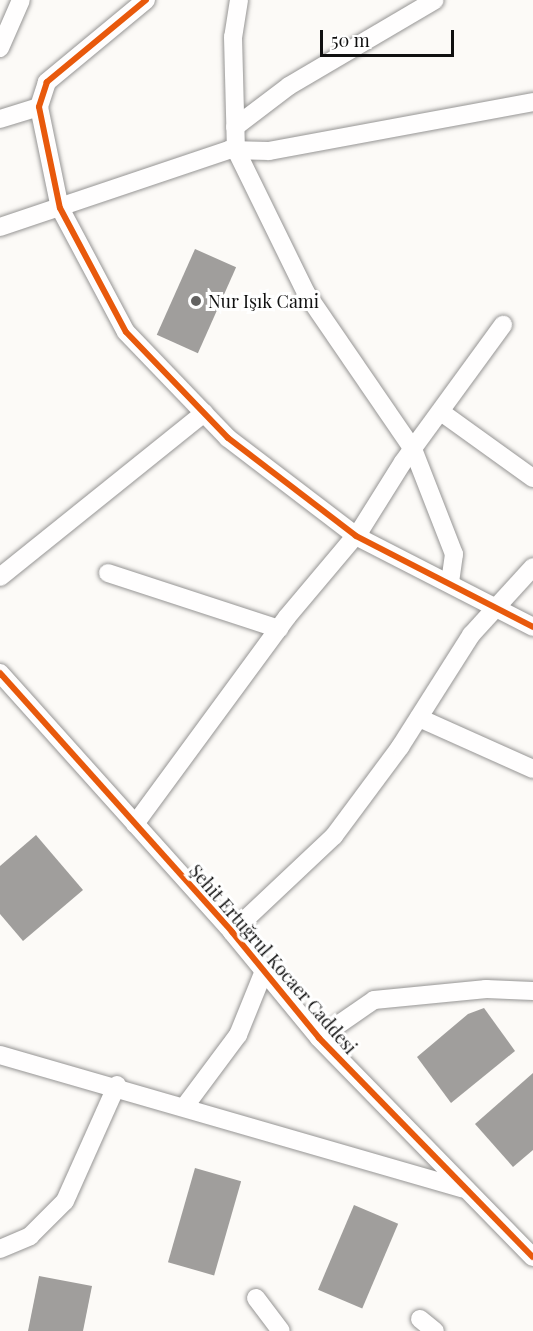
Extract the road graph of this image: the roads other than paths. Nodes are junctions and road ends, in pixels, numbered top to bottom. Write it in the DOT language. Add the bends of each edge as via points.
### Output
graph roads {
  1 [pos="21,0"];
  2 [pos="146,0"];
  3 [pos="239,0"];
  4 [pos="435,0"];
  5 [pos="0,48"];
  6 [pos="533,102"];
  7 [pos="39,107"];
  8 [pos="0,119"];
  9 [pos="235,127"];
  10 [pos="236,150"];
  11 [pos="60,208"];
  12 [pos="0,227"];
  13 [pos="503,325"];
  14 [pos="441,412"];
  15 [pos="204,413"];
  16 [pos="413,448"];
  17 [pos="533,478"];
  18 [pos="356,536"];
  19 [pos="533,567"];
  20 [pos="108,573"];
  21 [pos="0,577"];
  22 [pos="450,582"];
  23 [pos="495,605"];
  24 [pos="533,627"];
  25 [pos="279,629"];
  26 [pos="0,672"];
  27 [pos="419,718"];
  28 [pos="533,769"];
  29 [pos="135,824"];
  30 [pos="232,932"];
  31 [pos="264,971"];
  32 [pos="533,991"];
  33 [pos="319,1038"];
  34 [pos="0,1055"];
  35 [pos="117,1085"];
  36 [pos="185,1106"];
  37 [pos="464,1189"];
  38 [pos="0,1249"];
  39 [pos="533,1257"];
  40 [pos="256,1298"];
  41 [pos="420,1319"];
  42 [pos="281,1331"];
  43 [pos="435,1331"];
  1 -- 5 [label="street"];
  2 -- 7 [label="street" via="47,82"];
  3 -- 9 [label="street" via="233,37"];
  4 -- 9 [label="street" via="289,86"];
  6 -- 10 [label="street" via="269,151"];
  7 -- 8 [label="street"];
  7 -- 11 [label="street"];
  9 -- 10 [label="street"];
  10 -- 11 [label="street"];
  10 -- 16 [label="street" via="306,293"];
  11 -- 12 [label="street"];
  11 -- 15 [label="street" via="126,332"];
  13 -- 14 [label="street"];
  14 -- 16 [label="street"];
  14 -- 17 [label="street"];
  15 -- 18 [label="street" via="228,438"];
  15 -- 21 [label="street"];
  16 -- 18 [label="street"];
  16 -- 22 [label="street" via="454,554"];
  18 -- 22 [label="street"];
  18 -- 25 [label="street"];
  19 -- 23 [label="street"];
  20 -- 25 [label="street"];
  22 -- 23 [label="street"];
  23 -- 24 [label="street"];
  23 -- 27 [label="street"];
  25 -- 29 [label="street"];
  26 -- 29 [label="street, Şehit Ertuğrul Kocaer Caddesi"];
  27 -- 28 [label="street"];
  27 -- 30 [label="street" via="334,836"];
  29 -- 30 [label="street, Şehit Ertuğrul Kocaer Caddesi"];
  30 -- 31 [label="street, Şehit Ertuğrul Kocaer Caddesi"];
  31 -- 33 [label="street, Şehit Ertuğrul Kocaer Caddesi"];
  31 -- 36 [label="street" via="238,1035"];
  32 -- 33 [label="street" via="486,989 374,1000"];
  33 -- 37 [label="street, Şehit Ertuğrul Kocaer Caddesi"];
  34 -- 35 [label="street"];
  35 -- 36 [label="street"];
  35 -- 38 [label="street" via="65,1201 30,1236"];
  36 -- 37 [label="street"];
  37 -- 39 [label="street, Şehit Ertuğrul Kocaer Caddesi"];
  40 -- 42 [label="street"];
  41 -- 43 [label="street"];
}
